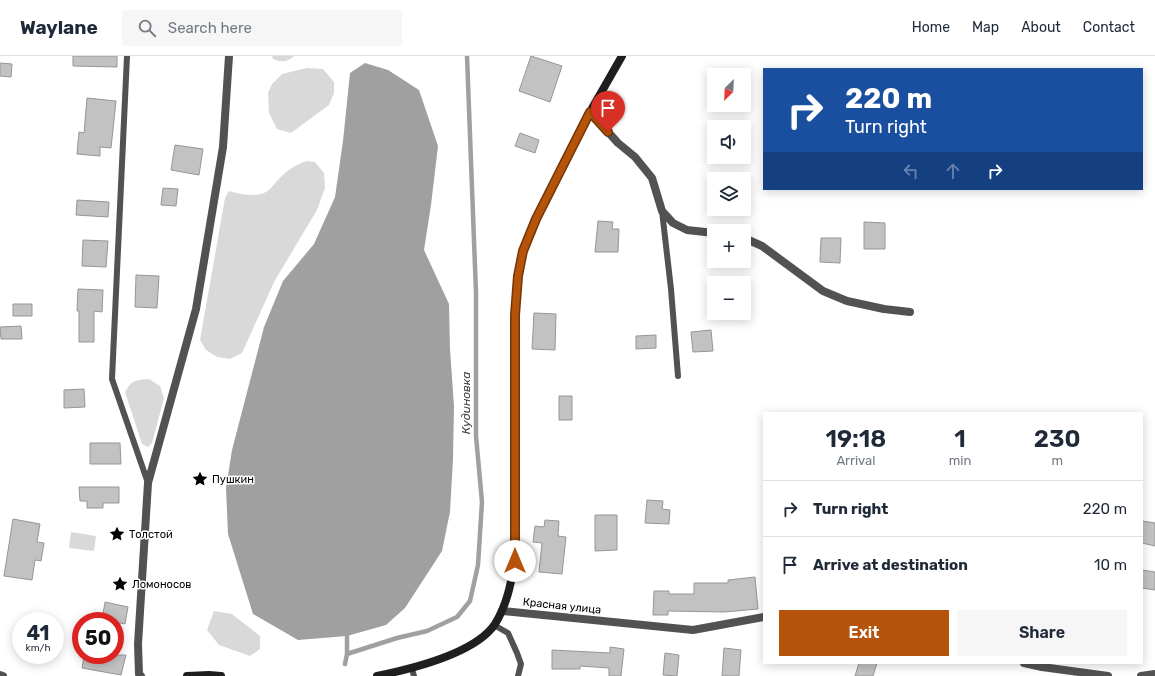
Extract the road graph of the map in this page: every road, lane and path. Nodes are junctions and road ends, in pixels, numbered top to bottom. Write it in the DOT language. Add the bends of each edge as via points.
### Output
graph roads {
  1 [pos="127,56"];
  2 [pos="229,56"];
  3 [pos="622,56"];
  4 [pos="590,112"];
  5 [pos="662,210"];
  6 [pos="707,232"];
  7 [pos="751,241"];
  8 [pos="910,312"];
  9 [pos="678,376"];
  10 [pos="148,483"];
  11 [pos="502,611"];
  12 [pos="763,617"];
  13 [pos="494,625"];
  14 [pos="1028,664"];
  15 [pos="413,672"];
  16 [pos="1155,674"];
  17 [pos="0,675"];
  18 [pos="3,676"];
  19 [pos="141,676"];
  20 [pos="187,676"];
  21 [pos="221,676"];
  22 [pos="377,676"];
  23 [pos="518,676"];
  24 [pos="1108,676"];
  25 [pos="1141,676"];
  1 -- 10 [label="lane" via="112,379"];
  2 -- 10 [label="street" via="222,147 196,309"];
  3 -- 4 [label="main road"];
  4 -- 5 [label="street" via="652,178"];
  4 -- 11 [label="main road" via="536,219 523,251 518,276 515,315 515,561 511,587"];
  5 -- 6 [label="street" via="673,223 687,230"];
  5 -- 9 [label="lane"];
  7 -- 8 [label="street" via="762,246 823,291 847,301"];
  10 -- 19 [label="street" via="138,644"];
  11 -- 12 [label="street, Красная улица" via="693,630"];
  11 -- 13 [label="main road"];
  13 -- 15 [label="main road" via="465,649"];
  13 -- 23 [label="lane" via="508,633 518,653 521,664"];
  14 -- 24 [label="street"];
  15 -- 22 [label="main road"];
  16 -- 25 [label="street"];
  17 -- 18 [label="street"];
  20 -- 21 [label="main road"];
}
